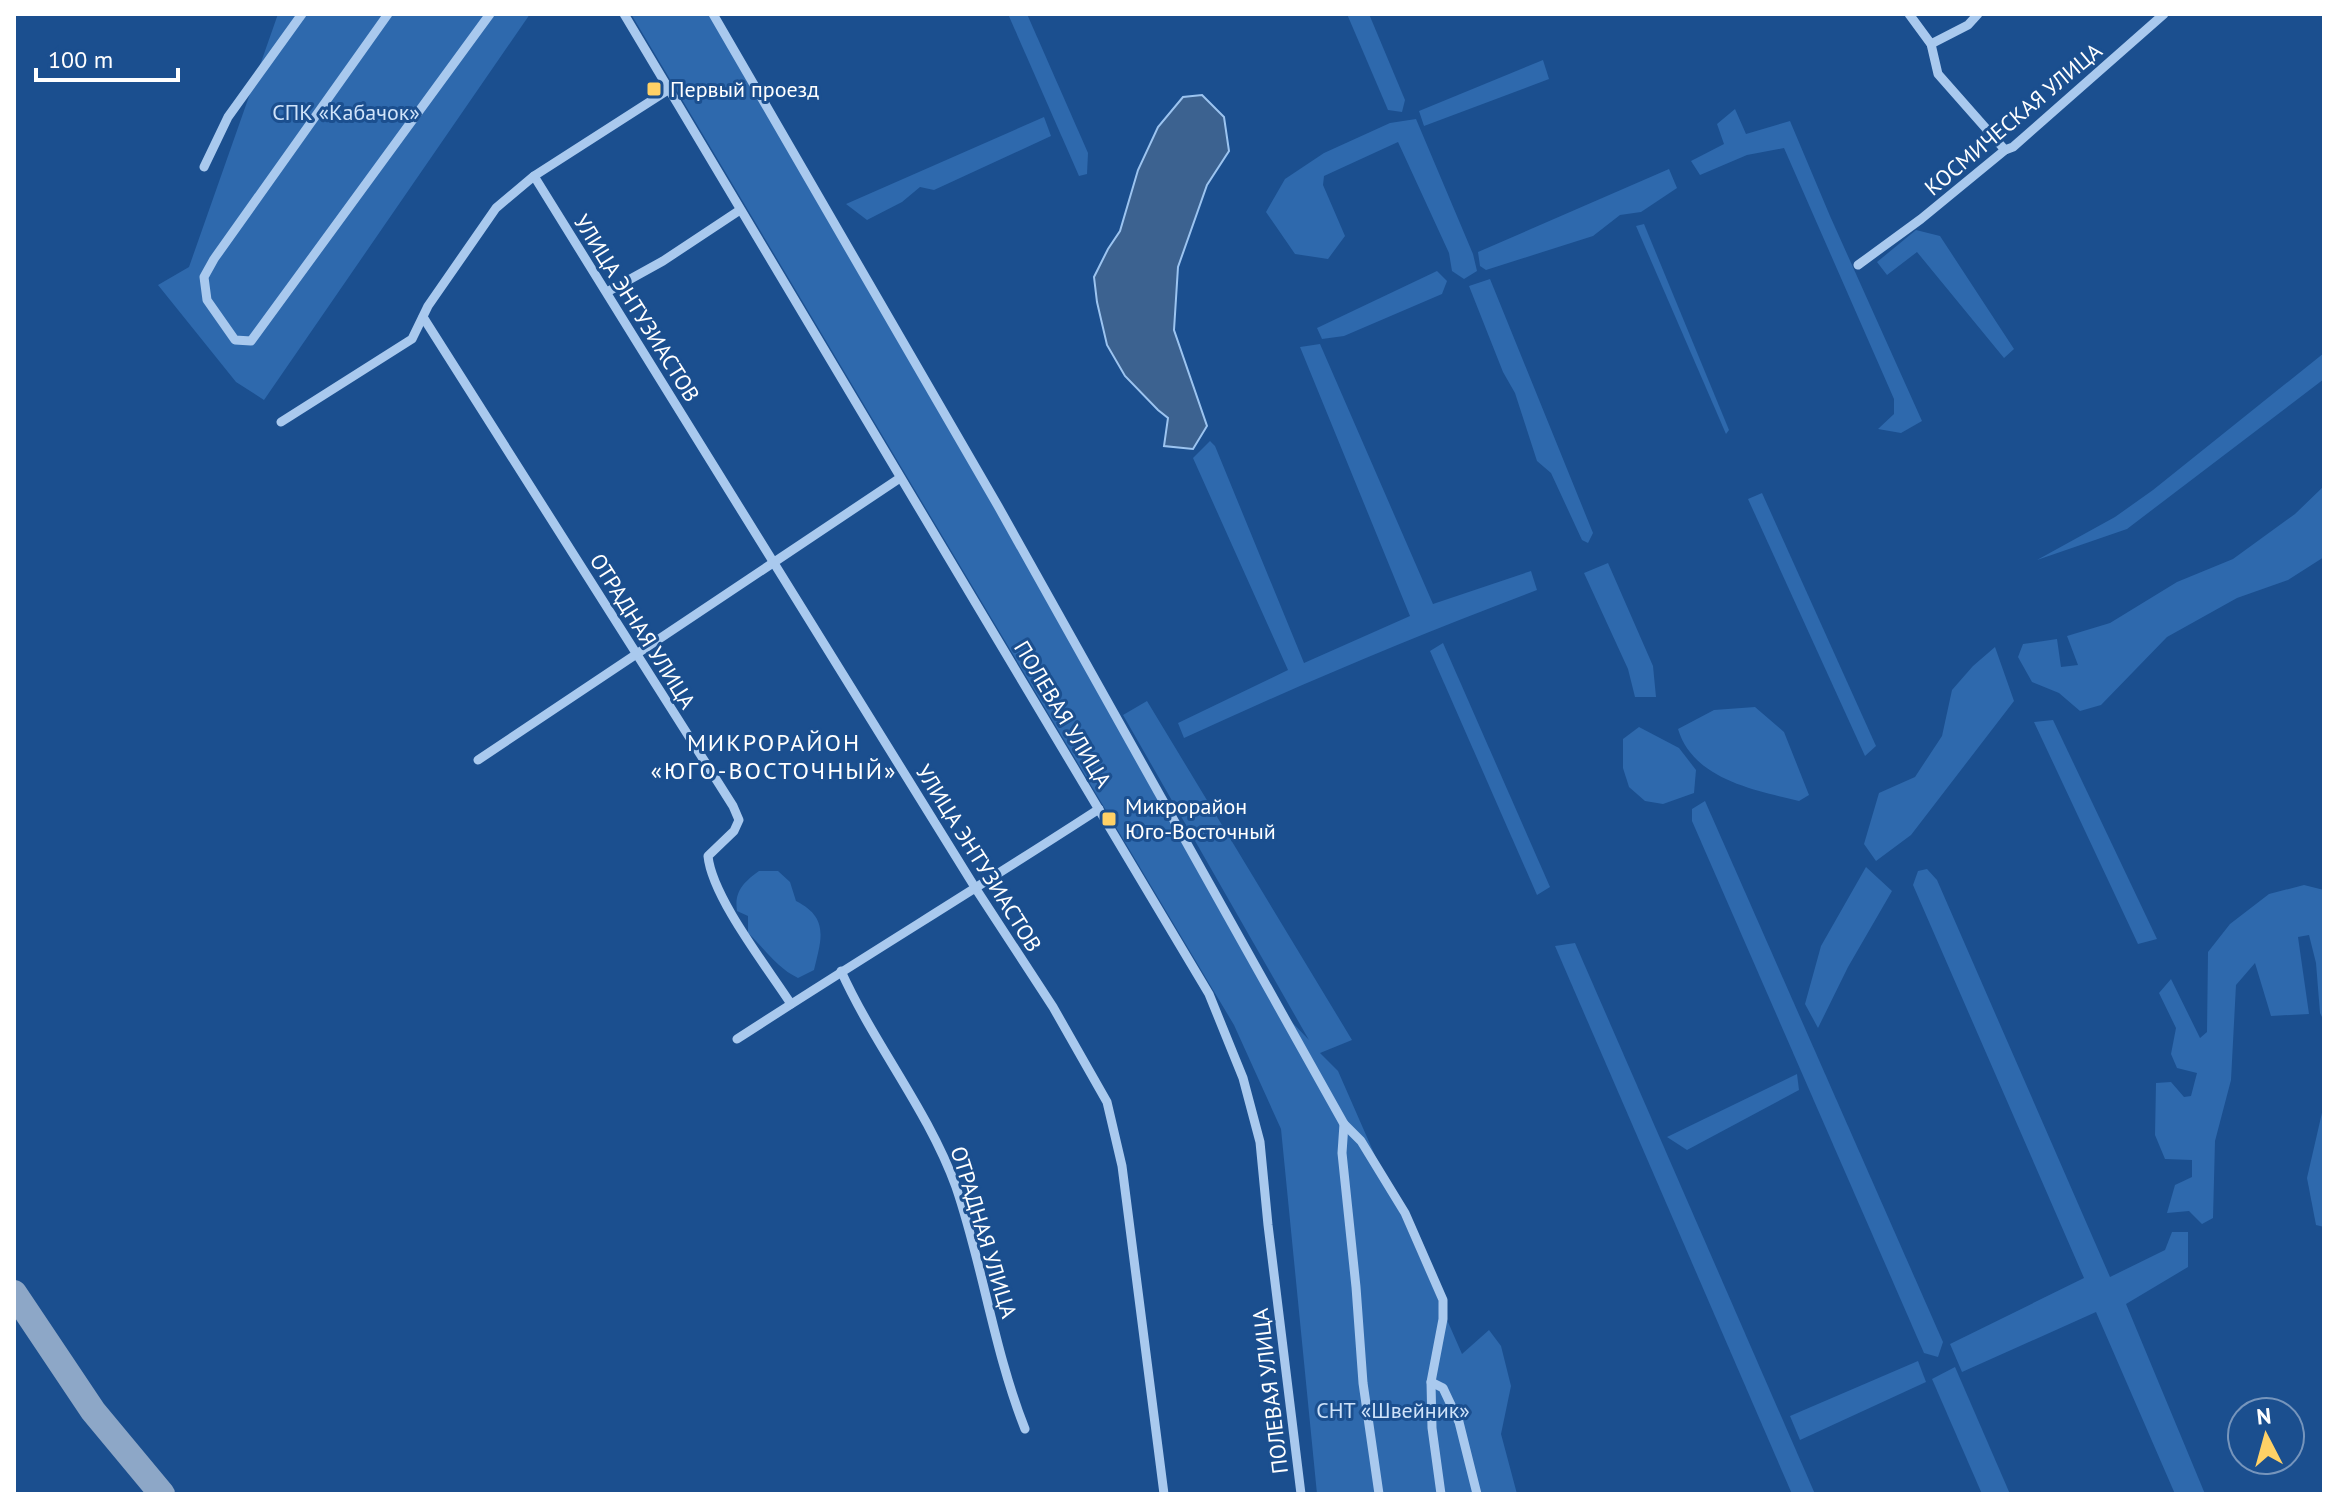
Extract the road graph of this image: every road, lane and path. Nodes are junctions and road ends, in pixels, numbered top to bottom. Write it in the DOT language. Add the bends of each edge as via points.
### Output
graph roads {
  1 [pos="302,14"];
  2 [pos="388,14"];
  3 [pos="490,14"];
  4 [pos="624,14"];
  5 [pos="713,14"];
  6 [pos="1909,14"];
  7 [pos="1978,14"];
  8 [pos="2164,14"];
  9 [pos="1931,44"];
  10 [pos="668,90"];
  11 [pos="2005,150"];
  12 [pos="204,167"];
  13 [pos="534,176"];
  14 [pos="740,210"];
  15 [pos="1858,265"];
  16 [pos="607,292"];
  17 [pos="423,317"];
  18 [pos="281,422"];
  19 [pos="900,478"];
  20 [pos="774,563"];
  21 [pos="637,654"];
  22 [pos="478,760"];
  23 [pos="1099,809"];
  24 [pos="976,889"];
  25 [pos="841,971"];
  26 [pos="791,1004"];
  27 [pos="737,1039"];
  28 [pos="1344,1124"];
  29 [pos="1431,1382"];
  30 [pos="1025,1429"];
  31 [pos="1164,1494"];
  32 [pos="1301,1494"];
  33 [pos="1379,1494"];
  34 [pos="1441,1494"];
  35 [pos="1477,1494"];
  1 -- 12 [label="street" via="228,117"];
  2 -- 3 [label="street" via="204,277 207,300 235,340 251,341"];
  4 -- 10 [label="street, ПОЛЕВАЯ УЛИЦА"];
  5 -- 28 [label="street" via="998,506"];
  6 -- 9 [label="street"];
  7 -- 9 [label="street"];
  8 -- 11 [label="street, КОСМИЧЕСКАЯ УЛИЦА"];
  9 -- 11 [label="street" via="1938,74"];
  10 -- 13 [label="street"];
  10 -- 14 [label="street, ПОЛЕВАЯ УЛИЦА"];
  11 -- 15 [label="street, КОСМИЧЕСКАЯ УЛИЦА"];
  13 -- 16 [label="street, УЛИЦА ЭНТУЗИАСТОВ"];
  13 -- 17 [label="street" via="496,208"];
  14 -- 16 [label="street"];
  14 -- 19 [label="street, ПОЛЕВАЯ УЛИЦА"];
  16 -- 20 [label="street, УЛИЦА ЭНТУЗИАСТОВ"];
  17 -- 18 [label="street" via="412,339"];
  17 -- 21 [label="street, ОТРАДНАЯ УЛИЦА"];
  19 -- 20 [label="street"];
  19 -- 23 [label="street, ПОЛЕВАЯ УЛИЦА"];
  20 -- 21 [label="street"];
  20 -- 24 [label="street, УЛИЦА ЭНТУЗИАСТОВ"];
  21 -- 22 [label="street"];
  21 -- 26 [label="street, ОТРАДНАЯ УЛИЦА" via="733,806 739,820 708,856 709,864 721,897"];
  23 -- 24 [label="street"];
  23 -- 32 [label="street, ПОЛЕВАЯ УЛИЦА" via="1209,994 1243,1078 1260,1142"];
  24 -- 25 [label="street"];
  24 -- 31 [label="street, УЛИЦА ЭНТУЗИАСТОВ" via="1107,1102 1122,1166"];
  25 -- 26 [label="street"];
  25 -- 30 [label="street, ОТРАДНАЯ УЛИЦА" via="939,1145"];
  26 -- 27 [label="street"];
  28 -- 29 [label="street" via="1361,1141 1405,1213 1443,1300"];
  28 -- 33 [label="street" via="1342,1153 1363,1383"];
  29 -- 34 [label="street"];
  29 -- 35 [label="street" via="1443,1388 1459,1422"];
}
